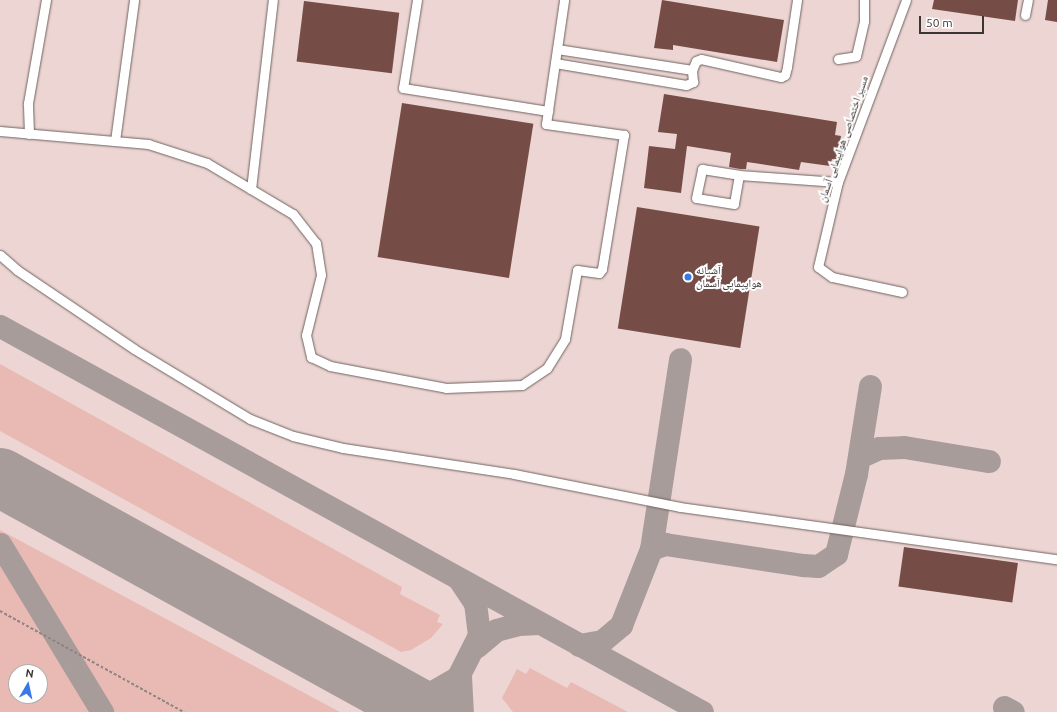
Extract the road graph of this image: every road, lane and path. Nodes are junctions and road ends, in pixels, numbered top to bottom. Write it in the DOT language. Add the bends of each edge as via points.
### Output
graph roads {
  1 [pos="46,0"];
  2 [pos="134,0"];
  3 [pos="273,0"];
  4 [pos="417,0"];
  5 [pos="564,0"];
  6 [pos="797,0"];
  7 [pos="864,0"];
  8 [pos="906,0"];
  9 [pos="1028,0"];
  10 [pos="1025,15"];
  11 [pos="557,49"];
  12 [pos="838,59"];
  13 [pos="630,60"];
  14 [pos="555,63"];
  15 [pos="692,70"];
  16 [pos="628,75"];
  17 [pos="548,110"];
  18 [pos="0,131"];
  19 [pos="29,134"];
  20 [pos="115,141"];
  21 [pos="739,175"];
  22 [pos="838,182"];
  23 [pos="251,189"];
  24 [pos="0,255"];
  25 [pos="902,292"];
  26 [pos="1057,559"];
  27 [pos="0,611"];
  28 [pos="184,712"];
  1 -- 19 [label="street" via="28,103"];
  2 -- 20 [label="street"];
  3 -- 23 [label="street"];
  4 -- 17 [label="street" via="403,88"];
  5 -- 11 [label="street"];
  6 -- 15 [label="street" via="785,75 781,77 701,59 696,61"];
  7 -- 12 [label="street" via="864,21 856,56"];
  8 -- 22 [label="street, مسیر اختصاصی هواپیمایی آسمان"];
  9 -- 10 [label="street"];
  11 -- 13 [label="street"];
  11 -- 14 [label="street"];
  13 -- 15 [label="street"];
  13 -- 16 [label="street"];
  14 -- 16 [label="street"];
  14 -- 17 [label="street"];
  15 -- 16 [label="street" via="695,76 693,82 686,85"];
  17 -- 23 [label="street" via="546,124 624,135 602,269 599,273 577,270 565,339 548,368 522,385 446,388 330,366 312,357 306,335 320,275 316,243 293,214"];
  18 -- 19 [label="street"];
  19 -- 20 [label="street"];
  20 -- 23 [label="street" via="148,144 180,153 207,163"];
  21 -- 21 [label="street" via="734,204 696,198 702,170"];
  21 -- 22 [label="street"];
  22 -- 25 [label="street, مسیر اختصاصی هواپیمایی آسمان" via="818,267 832,277"];
  24 -- 26 [label="street" via="17,270 141,353 250,419 293,436 343,448 514,474 680,507"];
  27 -- 28 [label="path"];
}
